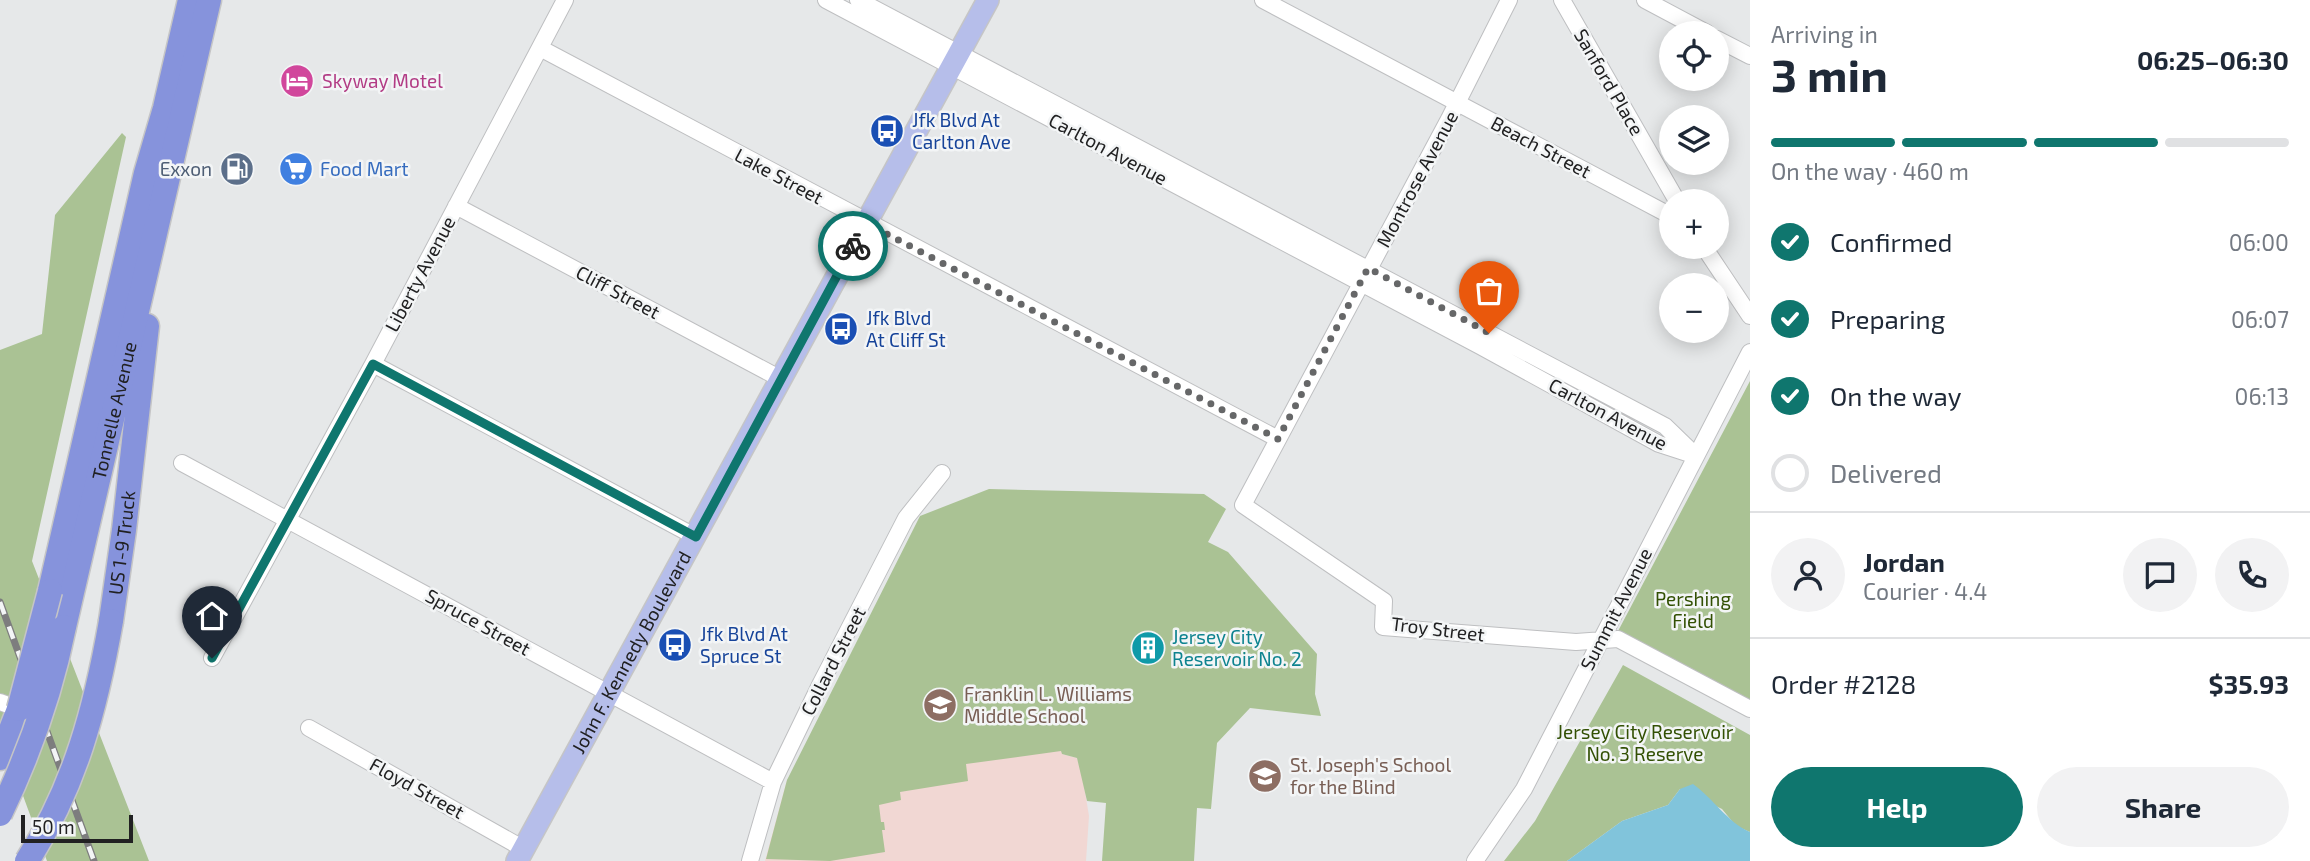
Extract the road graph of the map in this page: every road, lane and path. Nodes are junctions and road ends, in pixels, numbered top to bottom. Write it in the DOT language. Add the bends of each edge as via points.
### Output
graph roads {
  1 [pos="190,0"];
  2 [pos="209,0"];
  3 [pos="565,0"];
  4 [pos="827,0"];
  5 [pos="988,0"];
  6 [pos="1263,0"];
  7 [pos="1509,0"];
  8 [pos="1562,0"];
  9 [pos="1645,0"];
  10 [pos="861,7"];
  11 [pos="1684,21"];
  12 [pos="1729,45"];
  13 [pos="540,48"];
  14 [pos="1750,57"];
  15 [pos="955,60"];
  16 [pos="1457,103"];
  17 [pos="1670,189"];
  18 [pos="456,206"];
  19 [pos="162,209"];
  20 [pos="1659,210"];
  21 [pos="866,223"];
  22 [pos="1712,259"];
  23 [pos="1364,276"];
  24 [pos="1750,316"];
  25 [pos="1750,352"];
  26 [pos="373,364"];
  27 [pos="781,379"];
  28 [pos="1278,439"];
  29 [pos="1696,456"];
  30 [pos="182,463"];
  31 [pos="942,473"];
  32 [pos="1244,505"];
  33 [pos="287,518"];
  34 [pos="696,537"];
  35 [pos="1600,640"];
  36 [pos="212,658"];
  37 [pos="610,694"];
  38 [pos="10,705"];
  39 [pos="1750,709"];
  40 [pos="309,728"];
  41 [pos="0,758"];
  42 [pos="773,782"];
  43 [pos="0,814"];
  44 [pos="521,855"];
  45 [pos="27,861"];
  46 [pos="750,861"];
  47 [pos="1475,861"];
  1 -- 38 [label="highway, Tonnelle Avenue, bridge" via="50,591"];
  2 -- 19 [label="highway, Tonnelle Avenue"];
  3 -- 13 [label="street, Liberty Avenue"];
  4 -- 10 [label="street, Carlton Avenue"];
  5 -- 15 [label="main road, John F. Kennedy Boulevard"];
  6 -- 16 [label="street, Beach Street"];
  7 -- 16 [label="street, Montrose Avenue"];
  8 -- 17 [label="street, Sanford Place"];
  9 -- 11 [label="street"];
  10 -- 15 [label="street, Carlton Avenue"];
  12 -- 14 [label="street"];
  13 -- 18 [label="street, Liberty Avenue"];
  13 -- 21 [label="street, Lake Street"];
  15 -- 21 [label="main road, John F. Kennedy Boulevard"];
  15 -- 23 [label="street, Carlton Avenue"];
  16 -- 20 [label="street, Beach Street"];
  16 -- 23 [label="street, Montrose Avenue"];
  18 -- 26 [label="street, Liberty Avenue"];
  18 -- 27 [label="street, Cliff Street"];
  19 -- 43 [label="highway, Tonnelle Avenue, bridge" via="54,670 36,728"];
  19 -- 45 [label="highway, US 1-9 Truck, bridge" via="124,530 96,697 80,756"];
  21 -- 27 [label="main road, John F. Kennedy Boulevard"];
  21 -- 28 [label="street, Lake Street"];
  22 -- 24 [label="street"];
  23 -- 28 [label="street, Montrose Avenue"];
  23 -- 29 [label="street, Carlton Avenue" via="1485,340 1659,444"];
  25 -- 29 [label="street, Summit Avenue"];
  26 -- 33 [label="street, Liberty Avenue"];
  26 -- 34 [label="street"];
  27 -- 34 [label="main road, John F. Kennedy Boulevard"];
  28 -- 32 [label="street, Montrose Avenue"];
  29 -- 35 [label="street, Summit Avenue"];
  30 -- 33 [label="street, Spruce Street"];
  31 -- 42 [label="street, Collard Street" via="906,518"];
  32 -- 35 [label="street, Troy Street" via="1384,601 1383,627"];
  33 -- 36 [label="street, Liberty Avenue"];
  33 -- 37 [label="street, Spruce Street"];
  34 -- 37 [label="main road, John F. Kennedy Boulevard"];
  35 -- 39 [label="street" via="1619,639"];
  35 -- 47 [label="street, Summit Avenue" via="1524,789"];
  37 -- 42 [label="street, Spruce Street"];
  37 -- 44 [label="main road, John F. Kennedy Boulevard"];
  38 -- 41 [label="highway, Tonnelle Avenue"];
  40 -- 44 [label="street, Floyd Street"];
  42 -- 46 [label="street, Collard Street"];
}
